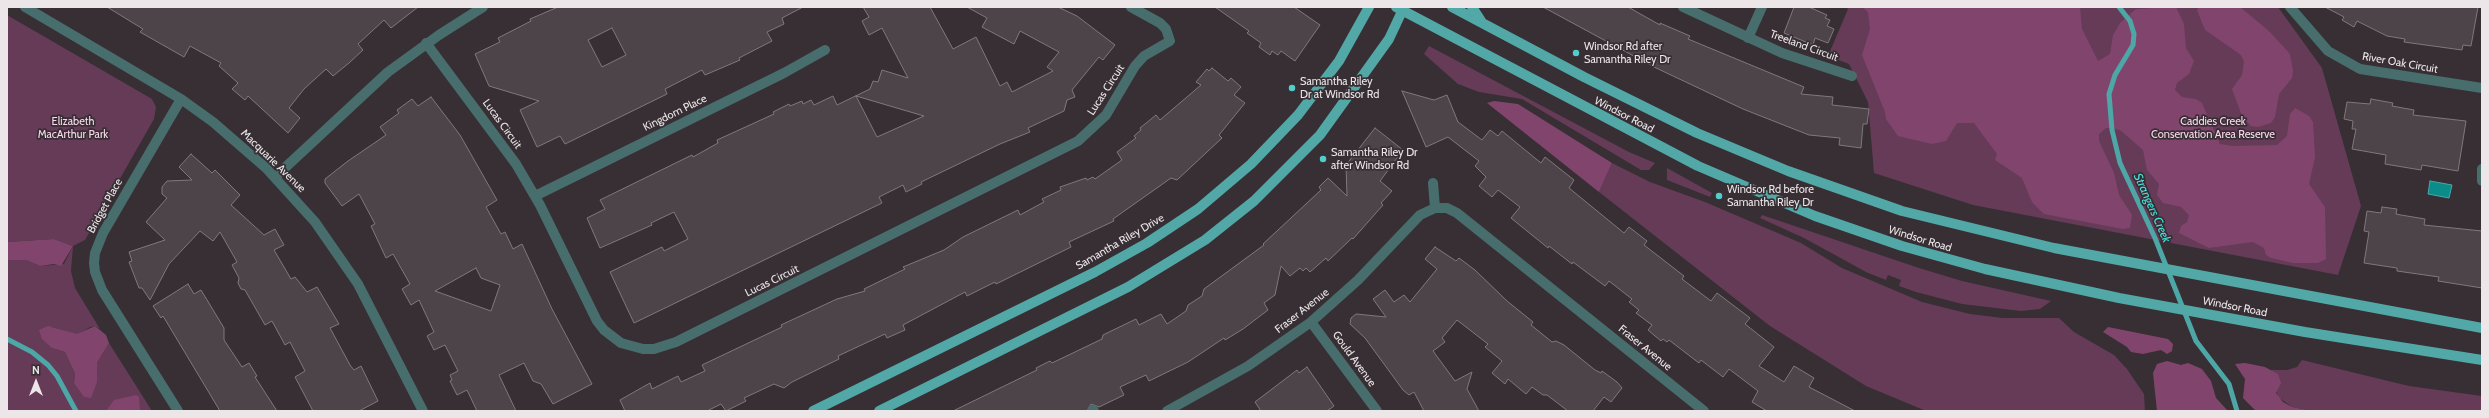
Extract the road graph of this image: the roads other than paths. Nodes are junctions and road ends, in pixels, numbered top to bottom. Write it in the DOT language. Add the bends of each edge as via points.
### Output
graph roads {
  1 [pos="25,7"];
  2 [pos="483,7"];
  3 [pos="1130,7"];
  4 [pos="1369,7"];
  5 [pos="1452,7"];
  6 [pos="1472,7"];
  7 [pos="1683,7"];
  8 [pos="1762,7"];
  9 [pos="2290,7"];
  10 [pos="1401,8"];
  11 [pos="1482,23"];
  12 [pos="1748,38"];
  13 [pos="426,43"];
  14 [pos="825,50"];
  15 [pos="1852,76"];
  16 [pos="2482,88"];
  17 [pos="181,99"];
  18 [pos="2482,169"];
  19 [pos="275,177"];
  20 [pos="2482,181"];
  21 [pos="1433,184"];
  22 [pos="535,196"];
  23 [pos="1435,208"];
  24 [pos="1311,322"];
  25 [pos="2482,328"];
  26 [pos="2482,360"];
  27 [pos="178,411"];
  28 [pos="423,411"];
  29 [pos="813,411"];
  30 [pos="880,411"];
  31 [pos="1167,411"];
  32 [pos="1377,411"];
  33 [pos="1704,411"];
  1 -- 17 [label="street, Macquarie Avenue"];
  2 -- 13 [label="street"];
  3 -- 22 [label="street, Lucas Circuit" via="1160,23 1166,29 1170,41 1144,56 1135,66 1106,114 1078,141 665,346 648,349 632,347 604,330 597,321"];
  4 -- 29 [label="main road, Samantha Riley Drive" via="1339,61 1298,115 1251,164 1198,209 1147,243 1102,268"];
  5 -- 11 [label="main road, Windsor Road"];
  6 -- 11 [label="main road"];
  7 -- 12 [label="street, Treeland Circuit"];
  8 -- 12 [label="street"];
  9 -- 16 [label="street, River Oak Circuit" via="2328,51 2360,69"];
  10 -- 26 [label="main road, Windsor Road" via="1684,159 1801,210 1857,231 1954,261 2119,298 2390,347"];
  10 -- 30 [label="main road" via="1389,39 1320,135 1254,201 1205,240 1128,287"];
  11 -- 25 [label="main road, Windsor Road" via="1647,110 1737,151 1902,211 2113,259"];
  12 -- 15 [label="street, Treeland Circuit" via="1808,63"];
  13 -- 19 [label="street" via="388,72"];
  13 -- 22 [label="street, Lucas Circuit" via="502,144"];
  14 -- 22 [label="street, Kingdom Place" via="784,73"];
  17 -- 19 [label="street, Macquarie Avenue" via="240,144"];
  17 -- 27 [label="street, Bridget Place" via="103,233 94,263 102,290"];
  18 -- 20 [label="street"];
  19 -- 28 [label="street, Macquarie Avenue" via="315,222 358,284"];
  21 -- 23 [label="street"];
  23 -- 24 [label="street, Fraser Avenue" via="1420,215 1358,280"];
  23 -- 33 [label="street, Fraser Avenue" via="1447,208 1457,213"];
  24 -- 31 [label="street, Fraser Avenue" via="1248,366"];
  24 -- 32 [label="street, Gould Avenue"];
}
